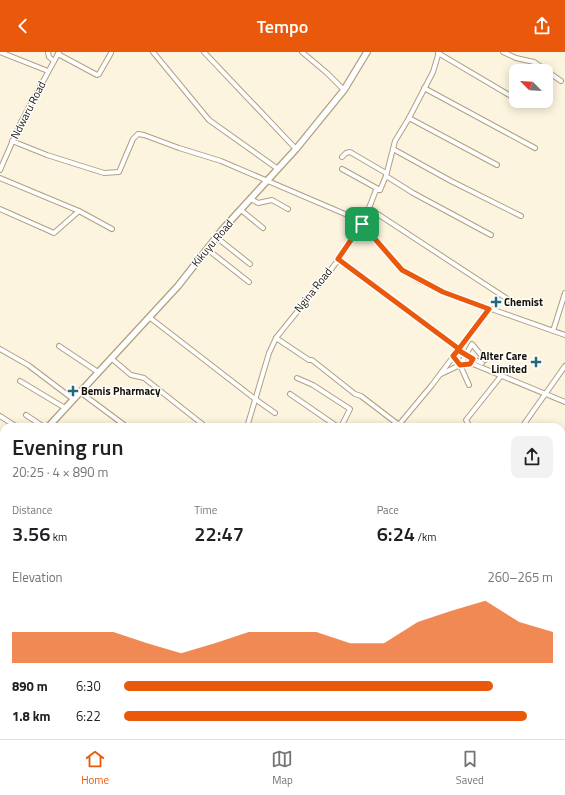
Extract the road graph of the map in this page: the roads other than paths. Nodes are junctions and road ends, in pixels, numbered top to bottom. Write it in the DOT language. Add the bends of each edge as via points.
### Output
graph roads {
  1 [pos="0,52"];
  2 [pos="48,52"];
  3 [pos="153,52"];
  4 [pos="204,52"];
  5 [pos="302,52"];
  6 [pos="366,52"];
  7 [pos="503,52"];
  8 [pos="59,53"];
  9 [pos="111,53"];
  10 [pos="439,53"];
  11 [pos="54,61"];
  12 [pos="48,71"];
  13 [pos="561,81"];
  14 [pos="424,88"];
  15 [pos="344,90"];
  16 [pos="509,95"];
  17 [pos="409,118"];
  18 [pos="12,141"];
  19 [pos="535,148"];
  20 [pos="296,149"];
  21 [pos="393,149"];
  22 [pos="342,157"];
  23 [pos="1,164"];
  24 [pos="497,165"];
  25 [pos="278,169"];
  26 [pos="342,169"];
  27 [pos="0,170"];
  28 [pos="386,174"];
  29 [pos="0,178"];
  30 [pos="268,181"];
  31 [pos="380,190"];
  32 [pos="251,199"];
  33 [pos="0,209"];
  34 [pos="288,209"];
  35 [pos="370,209"];
  36 [pos="79,210"];
  37 [pos="241,210"];
  38 [pos="521,216"];
  39 [pos="362,224"];
  40 [pos="263,228"];
  41 [pos="112,229"];
  42 [pos="491,235"];
  43 [pos="216,237"];
  44 [pos="207,249"];
  45 [pos="338,259"];
  46 [pos="250,264"];
  47 [pos="249,282"];
  48 [pos="565,293"];
  49 [pos="509,300"];
  50 [pos="563,308"];
  51 [pos="489,309"];
  52 [pos="149,317"];
  53 [pos="553,331"];
  54 [pos="565,335"];
  55 [pos="276,338"];
  56 [pos="59,346"];
  57 [pos="0,349"];
  58 [pos="458,350"];
  59 [pos="466,355"];
  60 [pos="453,356"];
  61 [pos="111,358"];
  62 [pos="473,359"];
  63 [pos="470,364"];
  64 [pos="460,365"];
  65 [pos="565,366"];
  66 [pos="98,372"];
  67 [pos="439,375"];
  68 [pos="501,376"];
  69 [pos="297,378"];
  70 [pos="20,381"];
  71 [pos="468,385"];
  72 [pos="80,392"];
  73 [pos="290,394"];
  74 [pos="544,394"];
  75 [pos="73,399"];
  76 [pos="255,399"];
  77 [pos="565,402"];
  78 [pos="65,408"];
  79 [pos="275,413"];
  80 [pos="26,414"];
  81 [pos="0,416"];
  82 [pos="11,423"];
  83 [pos="38,423"];
  84 [pos="52,423"];
  85 [pos="122,423"];
  86 [pos="201,423"];
  87 [pos="247,423"];
  88 [pos="334,423"];
  89 [pos="342,423"];
  90 [pos="394,423"];
  91 [pos="400,423"];
  92 [pos="468,423"];
  93 [pos="525,423"];
  1 -- 12 [label="street"];
  2 -- 11 [label="street"];
  3 -- 25 [label="street" via="209,120"];
  4 -- 20 [label="street"];
  5 -- 15 [label="street"];
  6 -- 15 [label="main road, Kikuyu Road"];
  7 -- 13 [label="street" via="534,62"];
  8 -- 9 [label="street" via="97,75"];
  8 -- 11 [label="street, Ndwaru Road"];
  10 -- 14 [label="street, Ngina Road"];
  10 -- 16 [label="street"];
  11 -- 12 [label="street, Ndwaru Road"];
  12 -- 18 [label="street, Ndwaru Road"];
  14 -- 17 [label="street, Ngina Road"];
  14 -- 19 [label="street"];
  15 -- 20 [label="main road, Kikuyu Road"];
  17 -- 21 [label="street, Ngina Road"];
  17 -- 24 [label="street"];
  18 -- 23 [label="street, Ndwaru Road"];
  18 -- 30 [label="street" via="104,173 118,173 134,136 144,135 221,161"];
  20 -- 25 [label="main road, Kikuyu Road"];
  21 -- 28 [label="street, Ngina Road"];
  21 -- 38 [label="street"];
  22 -- 28 [label="street" via="350,152"];
  23 -- 27 [label="street, Ndwaru Road"];
  25 -- 30 [label="main road, Kikuyu Road"];
  26 -- 31 [label="street"];
  28 -- 31 [label="street, Ngina Road"];
  28 -- 42 [label="street" via="413,193"];
  29 -- 36 [label="street"];
  30 -- 32 [label="main road, Kikuyu Road"];
  30 -- 39 [label="street" via="345,214"];
  31 -- 35 [label="street, Ngina Road" via="376,190"];
  32 -- 34 [label="street" via="258,203 272,200"];
  32 -- 37 [label="main road, Kikuyu Road"];
  33 -- 36 [label="street" via="54,233"];
  35 -- 39 [label="street, Ngina Road"];
  35 -- 49 [label="street"];
  36 -- 41 [label="street"];
  37 -- 40 [label="street"];
  37 -- 43 [label="main road, Kikuyu Road"];
  39 -- 45 [label="street, Ngina Road"];
  39 -- 51 [label="street" via="392,259 408,273 443,292"];
  43 -- 44 [label="main road, Kikuyu Road"];
  43 -- 46 [label="street"];
  44 -- 47 [label="street"];
  44 -- 52 [label="main road, Kikuyu Road"];
  45 -- 55 [label="street, Ngina Road"];
  45 -- 58 [label="street"];
  48 -- 50 [label="street"];
  50 -- 53 [label="street"];
  51 -- 53 [label="street"];
  51 -- 58 [label="street"];
  52 -- 61 [label="main road, Kikuyu Road"];
  52 -- 76 [label="street"];
  53 -- 54 [label="street"];
  55 -- 76 [label="street, Ngina Road"];
  55 -- 90 [label="street" via="312,360"];
  56 -- 66 [label="street"];
  57 -- 75 [label="street" via="28,365"];
  58 -- 59 [label="street"];
  58 -- 60 [label="street"];
  59 -- 62 [label="street"];
  59 -- 62 [label="street" via="472,344 483,362"];
  59 -- 64 [label="street"];
  60 -- 64 [label="street"];
  60 -- 67 [label="street"];
  61 -- 66 [label="main road, Kikuyu Road"];
  61 -- 86 [label="street" via="131,375 144,378"];
  62 -- 63 [label="street"];
  63 -- 64 [label="street"];
  63 -- 68 [label="street"];
  64 -- 67 [label="street"];
  64 -- 71 [label="street"];
  65 -- 74 [label="street"];
  66 -- 72 [label="main road, Kikuyu Road"];
  67 -- 91 [label="street"];
  68 -- 74 [label="street" via="523,383"];
  68 -- 92 [label="street" via="466,420"];
  69 -- 89 [label="street" via="313,385 350,409"];
  70 -- 78 [label="street"];
  72 -- 75 [label="main road, Kikuyu Road"];
  72 -- 85 [label="street"];
  73 -- 88 [label="street"];
  74 -- 77 [label="street"];
  74 -- 93 [label="street"];
  75 -- 78 [label="main road, Kikuyu Road"];
  76 -- 79 [label="street"];
  76 -- 87 [label="street, Ngina Road"];
  78 -- 84 [label="main road, Kikuyu Road"];
  80 -- 83 [label="street"];
  81 -- 82 [label="street"];
}
